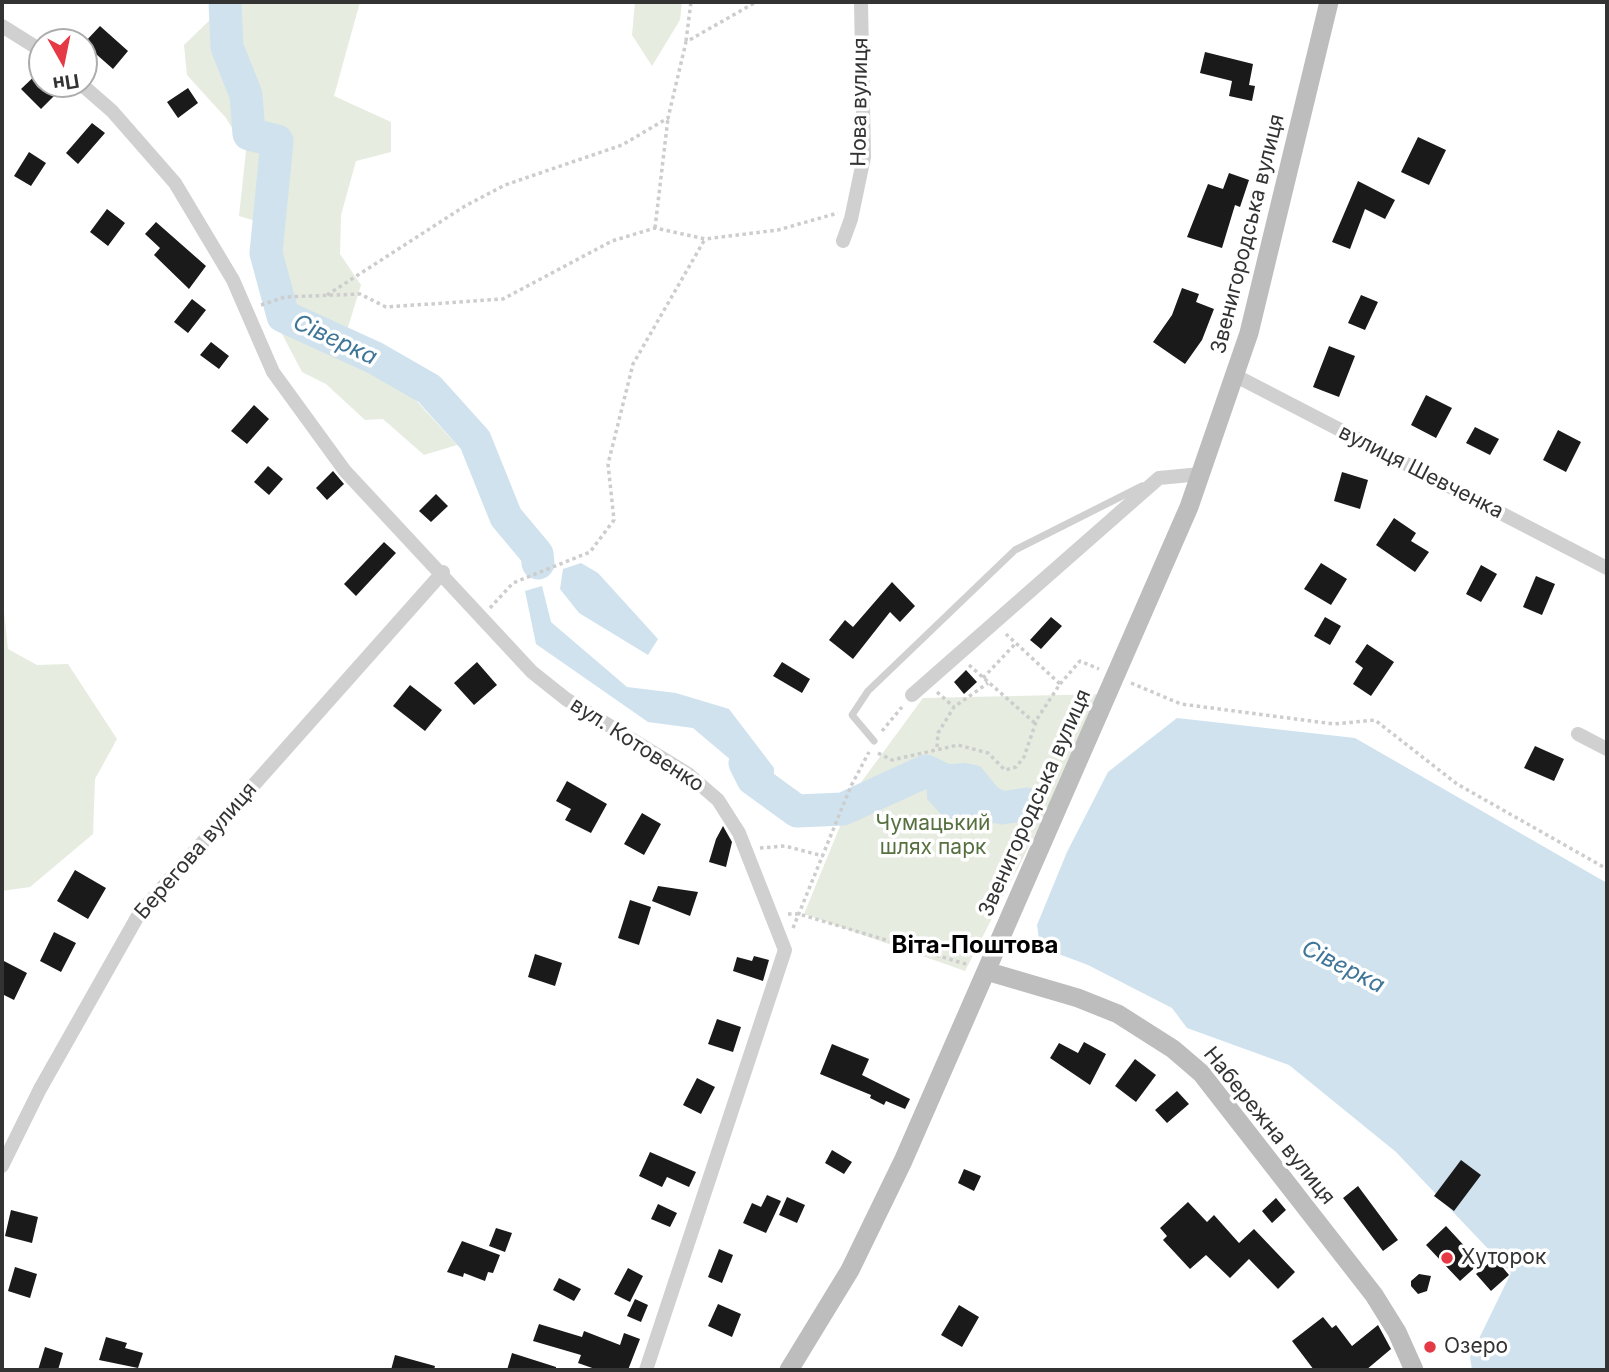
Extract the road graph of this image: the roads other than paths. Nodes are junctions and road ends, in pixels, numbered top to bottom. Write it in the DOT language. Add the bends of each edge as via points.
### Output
graph roads {
  1 [pos="861,2"];
  2 [pos="1329,2"];
  3 [pos="2,26"];
  4 [pos="28,42"];
  5 [pos="97,98"];
  6 [pos="842,241"];
  7 [pos="1236,376"];
  8 [pos="1201,474"];
  9 [pos="1159,478"];
  10 [pos="1607,568"];
  11 [pos="443,572"];
  12 [pos="912,695"];
  13 [pos="1578,734"];
  14 [pos="874,741"];
  15 [pos="1607,750"];
  16 [pos="986,971"];
  17 [pos="2,1166"];
  18 [pos="646,1370"];
  19 [pos="789,1370"];
  20 [pos="1414,1370"];
  1 -- 6 [label="street, Нова вулиця" via="864,157"];
  2 -- 7 [label="street, Звенигородська вулиця"];
  3 -- 4 [label="street"];
  5 -- 11 [label="street, вул. Котовенко" via="175,183 233,280 273,372 324,446"];
  7 -- 8 [label="street, Звенигородська вулиця"];
  7 -- 10 [label="street, вулиця Шевченка"];
  8 -- 9 [label="street"];
  8 -- 16 [label="street, Звенигородська вулиця"];
  9 -- 12 [label="street"];
  9 -- 14 [label="lane" via="1015,550 868,691 852,715"];
  11 -- 17 [label="street, Берегова вулиця" via="139,914"];
  11 -- 18 [label="street, вул. Котовенко" via="547,685 706,788 726,811 747,849 785,950"];
  13 -- 15 [label="street"];
  16 -- 19 [label="street, Звенигородська вулиця" via="869,1234"];
  16 -- 20 [label="street, Набережна вулиця" via="1118,1014 1201,1073 1374,1295"];
}
